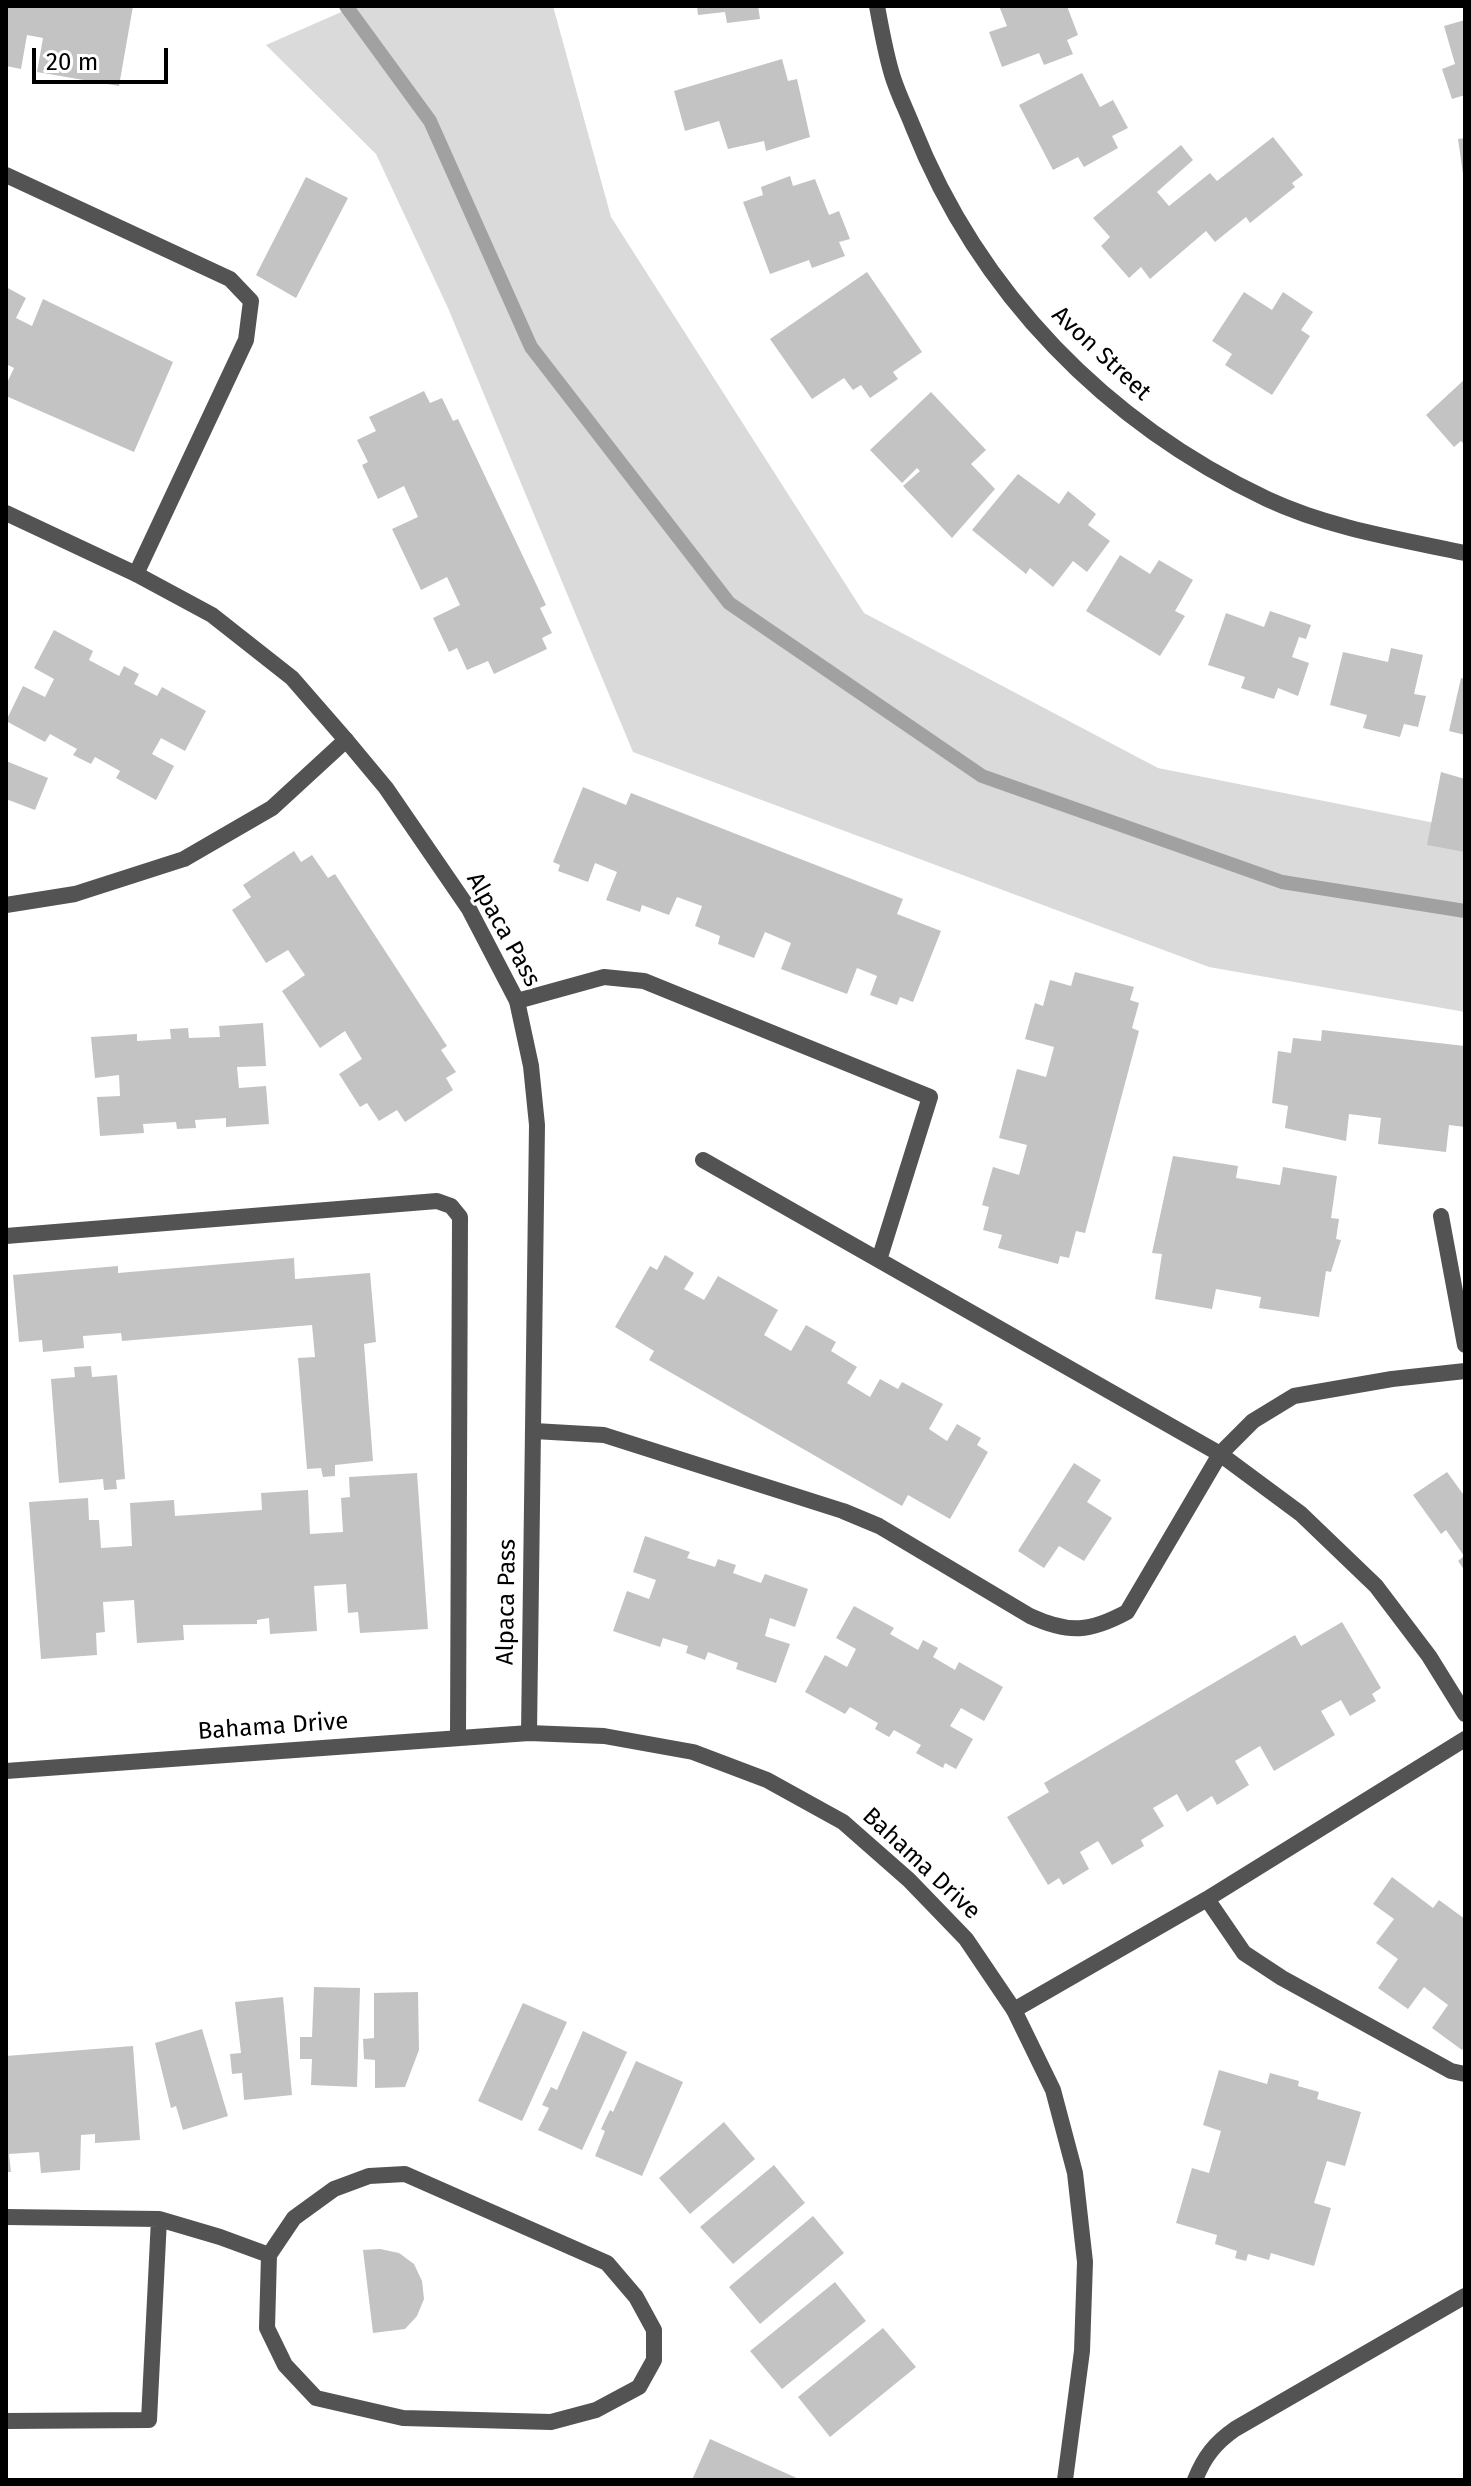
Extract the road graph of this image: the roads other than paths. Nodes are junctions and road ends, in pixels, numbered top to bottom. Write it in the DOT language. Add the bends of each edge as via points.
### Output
graph roads {
  1 [pos="877,6"];
  2 [pos="6,175"];
  3 [pos="6,513"];
  4 [pos="1465,553"];
  5 [pos="136,574"];
  6 [pos="346,740"];
  7 [pos="6,905"];
  8 [pos="517,1001"];
  9 [pos="703,1160"];
  10 [pos="1441,1216"];
  11 [pos="6,1236"];
  12 [pos="879,1260"];
  13 [pos="1465,1345"];
  14 [pos="1465,1371"];
  15 [pos="534,1431"];
  16 [pos="1220,1454"];
  17 [pos="1465,1714"];
  18 [pos="529,1733"];
  19 [pos="458,1737"];
  20 [pos="1465,1739"];
  21 [pos="6,1771"];
  22 [pos="1207,1899"];
  23 [pos="1014,2010"];
  24 [pos="1465,2074"];
  25 [pos="6,2217"];
  26 [pos="159,2219"];
  27 [pos="269,2255"];
  28 [pos="1465,2296"];
  29 [pos="6,2421"];
  30 [pos="1065,2480"];
  31 [pos="1195,2480"];
  1 -- 4 [label="street, Avon Street" via="891,73 927,163 1000,286 1071,365 1137,422 1268,499 1344,527"];
  2 -- 5 [label="street" via="230,279 251,301 246,340"];
  3 -- 5 [label="street, Alpaca Pass"];
  5 -- 6 [label="street, Alpaca Pass" via="212,615 281,669"];
  6 -- 7 [label="street" via="272,808 184,859 75,894"];
  6 -- 8 [label="street, Alpaca Pass" via="386,788 469,909"];
  8 -- 12 [label="street" via="604,977 644,981 930,1097"];
  8 -- 15 [label="street, Alpaca Pass" via="537,1125"];
  9 -- 12 [label="street"];
  10 -- 13 [label="street"];
  11 -- 19 [label="street" via="437,1201 451,1206 460,1217"];
  12 -- 16 [label="street"];
  14 -- 16 [label="street" via="1294,1396 1253,1421"];
  15 -- 16 [label="street" via="604,1435 843,1511 879,1526 1030,1616 1051,1626 1078,1629 1100,1627 1127,1612"];
  15 -- 18 [label="street, Alpaca Pass"];
  16 -- 17 [label="street" via="1301,1514 1376,1586"];
  18 -- 19 [label="street, Bahama Drive"];
  18 -- 23 [label="street, Bahama Drive" via="604,1736 693,1752 767,1780 843,1822 966,1939"];
  19 -- 21 [label="street, Bahama Drive"];
  20 -- 22 [label="street"];
  22 -- 23 [label="street"];
  22 -- 24 [label="street" via="1244,1953 1451,2071"];
  23 -- 30 [label="street, Bahama Drive" via="1053,2090 1075,2173 1085,2262 1082,2351"];
  25 -- 26 [label="street"];
  26 -- 27 [label="street"];
  26 -- 29 [label="street" via="149,2420"];
  27 -- 27 [label="street" via="294,2218 334,2189 369,2176 405,2174 607,2263 636,2297 654,2330 654,2360 639,2387 596,2410 551,2422 403,2418 316,2398 285,2365 267,2328"];
  28 -- 31 [label="street" via="1217,2441"];
}
